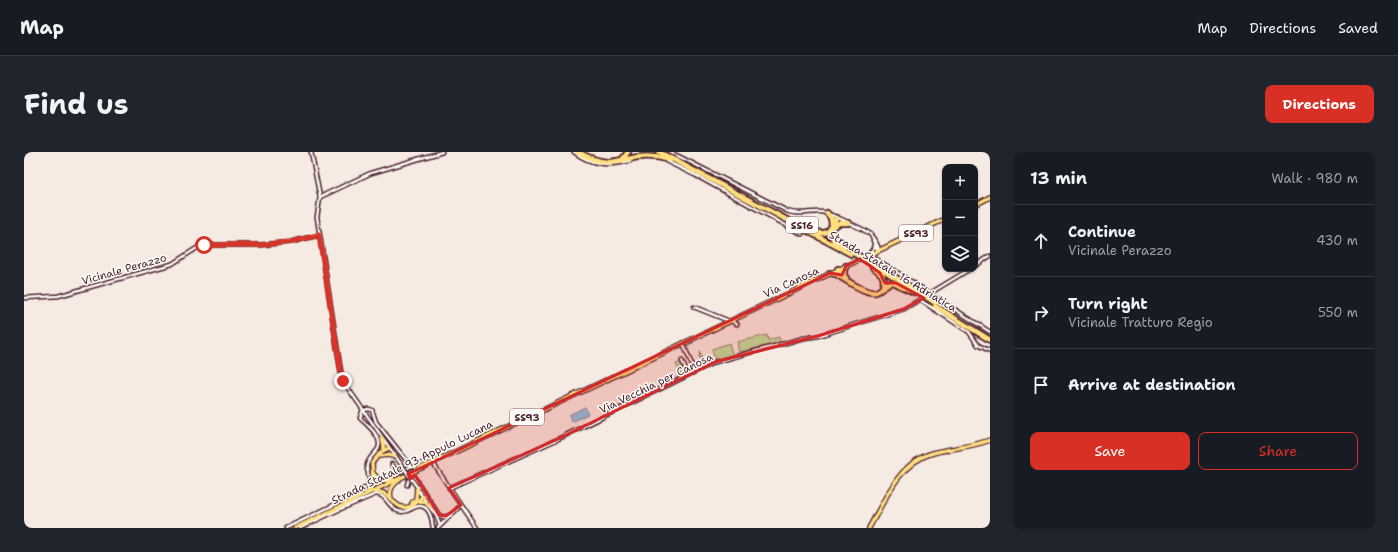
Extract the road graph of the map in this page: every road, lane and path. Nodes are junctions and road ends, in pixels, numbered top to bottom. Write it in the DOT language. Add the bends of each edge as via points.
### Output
graph roads {
  1 [pos="311,152"];
  2 [pos="442,152"];
  3 [pos="574,152"];
  4 [pos="578,152"];
  5 [pos="628,152"];
  6 [pos="659,152"];
  7 [pos="664,152"];
  8 [pos="670,152"];
  9 [pos="620,161"];
  10 [pos="690,169"];
  11 [pos="320,197"];
  12 [pos="990,198"];
  13 [pos="750,199"];
  14 [pos="978,204"];
  15 [pos="827,213"];
  16 [pos="837,218"];
  17 [pos="942,220"];
  18 [pos="797,223"];
  19 [pos="848,223"];
  20 [pos="833,225"];
  21 [pos="802,234"];
  22 [pos="319,235"];
  23 [pos="875,243"];
  24 [pos="887,246"];
  25 [pos="847,250"];
  26 [pos="879,250"];
  27 [pos="852,254"];
  28 [pos="868,255"];
  29 [pos="990,256"];
  30 [pos="978,264"];
  31 [pos="872,265"];
  32 [pos="846,266"];
  33 [pos="838,269"];
  34 [pos="965,272"];
  35 [pos="830,273"];
  36 [pos="844,278"];
  37 [pos="882,288"];
  38 [pos="914,292"];
  39 [pos="931,294"];
  40 [pos="24,298"];
  41 [pos="921,298"];
  42 [pos="934,303"];
  43 [pos="694,307"];
  44 [pos="730,321"];
  45 [pos="737,324"];
  46 [pos="990,332"];
  47 [pos="990,337"];
  48 [pos="990,340"];
  49 [pos="683,343"];
  50 [pos="990,351"];
  51 [pos="689,357"];
  52 [pos="646,361"];
  53 [pos="363,410"];
  54 [pos="382,438"];
  55 [pos="990,440"];
  56 [pos="390,448"];
  57 [pos="382,453"];
  58 [pos="396,457"];
  59 [pos="429,460"];
  60 [pos="392,464"];
  61 [pos="411,466"];
  62 [pos="435,466"];
  63 [pos="372,473"];
  64 [pos="408,474"];
  65 [pos="407,485"];
  66 [pos="416,488"];
  67 [pos="449,488"];
  68 [pos="365,495"];
  69 [pos="423,496"];
  70 [pos="417,500"];
  71 [pos="392,502"];
  72 [pos="429,506"];
  73 [pos="461,506"];
  74 [pos="451,515"];
  75 [pos="437,517"];
  76 [pos="444,522"];
  77 [pos="439,527"];
  78 [pos="286,528"];
  79 [pos="295,528"];
  80 [pos="300,528"];
  81 [pos="433,528"];
  82 [pos="477,528"];
  83 [pos="869,528"];
  1 -- 11 [label="street"];
  2 -- 11 [label="street" via="371,173"];
  3 -- 21 [label="street" via="586,160 602,164 642,159 667,161"];
  4 -- 9 [label="highway, SS16" via="598,161"];
  5 -- 9 [label="highway"];
  6 -- 10 [label="highway, Strada Statale 16 Adriatica / SS16"];
  7 -- 13 [label="highway, Strada Statale 16 Adriatica / SS16"];
  8 -- 15 [label="street" via="787,212"];
  9 -- 10 [label="highway, SS16" via="654,157"];
  10 -- 13 [label="highway, Strada Statale 16 Adriatica / SS16"];
  11 -- 22 [label="street" via="317,217"];
  12 -- 14 [label="main road"];
  13 -- 18 [label="highway, Strada Statale 16 Adriatica / SS16"];
  13 -- 27 [label="highway, Strada Statale 16 Adriatica / SS16"];
  15 -- 16 [label="street"];
  15 -- 20 [label="highway, SS16"];
  16 -- 19 [label="street"];
  16 -- 20 [label="highway, SS16"];
  17 -- 24 [label="main road, Via Canosa / SS93"];
  18 -- 20 [label="highway, SS16" via="821,233 828,231"];
  18 -- 25 [label="highway, Strada Statale 16 Adriatica / SS16"];
  19 -- 20 [label="highway, SS16"];
  19 -- 23 [label="street" via="867,232"];
  20 -- 25 [label="highway, SS16" via="832,238"];
  22 -- 40 [label="street, Vicinale Perazzo" via="291,242 260,245 204,245 172,264 58,296"];
  22 -- 53 [label="street" via="341,373 345,384"];
  23 -- 24 [label="street"];
  23 -- 26 [label="street"];
  23 -- 28 [label="street"];
  24 -- 26 [label="main road, Via Canosa / SS93"];
  25 -- 27 [label="highway, Strada Statale 16 Adriatica / SS16"];
  26 -- 28 [label="main road, Via Canosa / SS93"];
  27 -- 31 [label="highway, Strada Statale 16 Adriatica / SS16, bridge"];
  28 -- 32 [label="main road, Via Canosa / SS93"];
  28 -- 39 [label="street"];
  29 -- 30 [label="street"];
  31 -- 37 [label="highway, SS16" via="883,277"];
  31 -- 38 [label="highway, Strada Statale 16 Adriatica / SS16"];
  31 -- 41 [label="highway, Strada Statale 16 Adriatica / SS16"];
  32 -- 33 [label="main road, Via Canosa / SS93"];
  32 -- 36 [label="highway"];
  33 -- 35 [label="main road, Via Canosa / SS93"];
  33 -- 36 [label="highway"];
  34 -- 39 [label="street, Via Vecchia per Canosa"];
  35 -- 36 [label="highway, SS16"];
  35 -- 44 [label="main road, Via Canosa / SS93"];
  36 -- 37 [label="highway, SS16" via="871,293"];
  37 -- 38 [label="highway, SS16" via="894,282"];
  38 -- 41 [label="highway, Strada Statale 16 Adriatica / SS16"];
  39 -- 41 [label="street, Via Vecchia per Canosa"];
  39 -- 46 [label="street"];
  41 -- 42 [label="highway, Strada Statale 16 Adriatica / SS16, bridge"];
  41 -- 50 [label="street" via="969,332 978,345"];
  41 -- 67 [label="street, Via Vecchia per Canosa" via="904,309 818,336 715,362 558,439"];
  42 -- 47 [label="highway, Strada Statale 16 Adriatica / SS16"];
  42 -- 48 [label="highway, Strada Statale 16 Adriatica / SS16"];
  43 -- 44 [label="street"];
  44 -- 45 [label="street"];
  44 -- 49 [label="main road, Via Canosa / SS93"];
  49 -- 51 [label="street"];
  49 -- 52 [label="main road, Via Canosa / SS93"];
  51 -- 51 [label="street" via="694,370 687,373 684,360"];
  52 -- 64 [label="main road, Strada Statale 93 Appulo Lucana / SS93"];
  53 -- 54 [label="street"];
  53 -- 61 [label="street" via="372,410 376,422"];
  53 -- 78 [label="street" via="360,418 379,443 368,464 368,486"];
  54 -- 56 [label="street"];
  54 -- 57 [label="main road"];
  55 -- 83 [label="main road" via="931,454 914,462 894,484"];
  56 -- 57 [label="main road"];
  56 -- 58 [label="street"];
  57 -- 58 [label="main road"];
  57 -- 63 [label="main road" via="372,463"];
  58 -- 66 [label="street, bridge"];
  59 -- 61 [label="street" via="415,467"];
  60 -- 61 [label="street" via="399,472"];
  62 -- 67 [label="street"];
  63 -- 64 [label="main road" via="384,481"];
  63 -- 68 [label="main road" via="372,485"];
  64 -- 68 [label="main road, Strada Statale 93 Appulo Lucana / SS93"];
  64 -- 71 [label="main road" via="393,485 390,493"];
  65 -- 74 [label="street" via="409,480 415,478 439,515"];
  66 -- 69 [label="street"];
  66 -- 70 [label="main road"];
  67 -- 73 [label="street"];
  68 -- 71 [label="main road" via="382,492"];
  68 -- 79 [label="main road, Strada Statale 93 Appulo Lucana / SS93"];
  69 -- 70 [label="main road"];
  69 -- 72 [label="street"];
  70 -- 71 [label="main road" via="403,507"];
  70 -- 72 [label="main road"];
  72 -- 75 [label="street"];
  73 -- 74 [label="street"];
  73 -- 82 [label="street"];
  74 -- 76 [label="street"];
  75 -- 76 [label="street"];
  75 -- 77 [label="street"];
  76 -- 77 [label="street"];
  80 -- 81 [label="street" via="376,494 385,497 391,506 398,510 408,511 421,506 432,518"];
}
